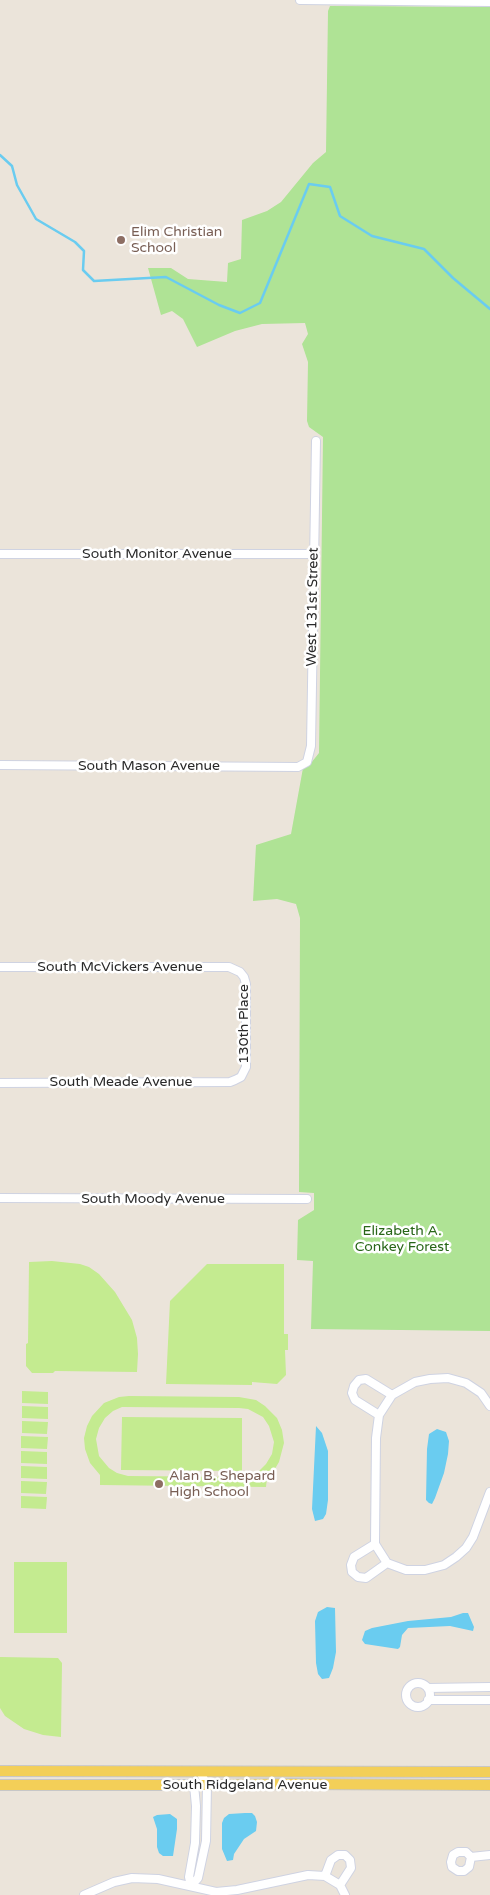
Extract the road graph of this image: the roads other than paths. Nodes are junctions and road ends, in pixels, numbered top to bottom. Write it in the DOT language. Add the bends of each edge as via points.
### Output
graph roads {
  1 [pos="300,0"];
  2 [pos="324,0"];
  3 [pos="490,2"];
  4 [pos="316,441"];
  5 [pos="0,554"];
  6 [pos="314,554"];
  7 [pos="0,765"];
  8 [pos="298,767"];
  9 [pos="0,967"];
  10 [pos="240,972"];
  11 [pos="241,1077"];
  12 [pos="0,1083"];
  13 [pos="0,1198"];
  14 [pos="306,1199"];
  15 [pos="392,1395"];
  16 [pos="490,1406"];
  17 [pos="379,1415"];
  18 [pos="490,1492"];
  19 [pos="487,1511"];
  20 [pos="481,1520"];
  21 [pos="490,1522"];
  22 [pos="375,1544"];
  23 [pos="387,1563"];
  24 [pos="490,1687"];
  25 [pos="428,1688"];
  26 [pos="428,1700"];
  27 [pos="490,1700"];
  28 [pos="0,1771"];
  29 [pos="200,1772"];
  30 [pos="490,1772"];
  31 [pos="0,1785"];
  32 [pos="194,1785"];
  33 [pos="207,1785"];
  34 [pos="490,1785"];
  35 [pos="490,1855"];
  36 [pos="471,1857"];
  37 [pos="324,1876"];
  38 [pos="340,1885"];
  39 [pos="191,1886"];
  40 [pos="237,1893"];
  41 [pos="84,1895"];
  42 [pos="344,1895"];
  1 -- 2 [label="street"];
  2 -- 3 [label="street"];
  4 -- 6 [label="street, West 131st Street"];
  5 -- 6 [label="street, South Monitor Avenue"];
  6 -- 8 [label="street, West 131st Street" via="311,746 307,762"];
  7 -- 8 [label="street, South Mason Avenue"];
  9 -- 10 [label="street, South McVickers Avenue" via="229,967"];
  10 -- 11 [label="street, 130th Place" via="246,984 246,1067"];
  11 -- 12 [label="street, South Meade Avenue" via="230,1082"];
  13 -- 14 [label="street, South Moody Avenue"];
  15 -- 16 [label="street" via="415,1382 448,1378 466,1383 481,1393"];
  15 -- 17 [label="street"];
  15 -- 17 [label="street" via="366,1379 359,1380 354,1386 352,1393 356,1400"];
  17 -- 22 [label="street"];
  18 -- 19 [label="street"];
  19 -- 20 [label="street"];
  20 -- 21 [label="street"];
  20 -- 23 [label="street" via="466,1548 444,1565 426,1570 406,1570"];
  22 -- 23 [label="street"];
  22 -- 23 [label="street" via="354,1557 352,1572 366,1578"];
  24 -- 25 [label="street"];
  25 -- 26 [label="street"];
  25 -- 26 [label="street" via="414,1683 406,1695 415,1706 423,1706"];
  26 -- 27 [label="street"];
  28 -- 29 [label="main road, South Ridgeland Avenue"];
  29 -- 30 [label="main road, South Ridgeland Avenue"];
  29 -- 32 [label="street"];
  29 -- 33 [label="street"];
  31 -- 32 [label="main road, South Ridgeland Avenue"];
  32 -- 33 [label="main road, South Ridgeland Avenue"];
  32 -- 39 [label="street" via="196,1829 189,1877"];
  33 -- 34 [label="main road, South Ridgeland Avenue"];
  33 -- 39 [label="street" via="206,1842 198,1878"];
  35 -- 36 [label="street"];
  37 -- 38 [label="street"];
  37 -- 38 [label="street" via="331,1860 338,1855 345,1856 350,1860 351,1868"];
  37 -- 40 [label="street" via="308,1875"];
  38 -- 42 [label="street"];
  39 -- 40 [label="street"];
  39 -- 41 [label="street" via="151,1878 132,1878"];
}
